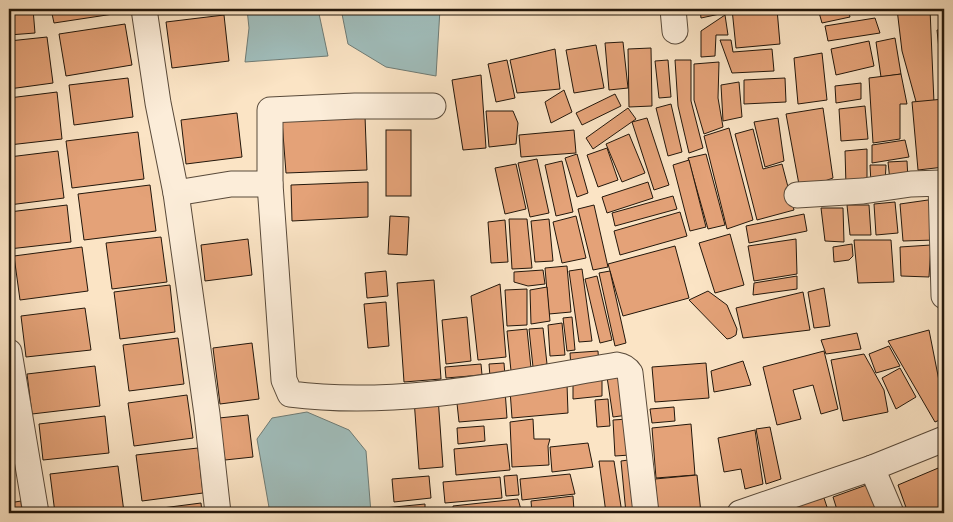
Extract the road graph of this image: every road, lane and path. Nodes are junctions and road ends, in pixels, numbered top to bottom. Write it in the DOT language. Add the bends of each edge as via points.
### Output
graph roads {
  1 [pos="144,9"];
  2 [pos="433,106"];
  3 [pos="270,184"];
  4 [pos="176,193"];
  5 [pos="797,195"];
  6 [pos="944,296"];
  7 [pos="9,352"];
  8 [pos="944,439"];
  9 [pos="872,468"];
  10 [pos="36,513"];
  11 [pos="218,513"];
  12 [pos="646,513"];
  13 [pos="740,513"];
  14 [pos="891,513"];
  1 -- 4 [label="street"];
  2 -- 3 [label="street" via="270,110"];
  3 -- 4 [label="street" via="231,184"];
  3 -- 12 [label="street" via="284,380 290,394 400,398 623,366 630,373"];
  4 -- 11 [label="street"];
  5 -- 6 [label="street" via="941,183"];
  7 -- 10 [label="street"];
  8 -- 9 [label="street"];
  9 -- 13 [label="street"];
  9 -- 14 [label="street"];
}
